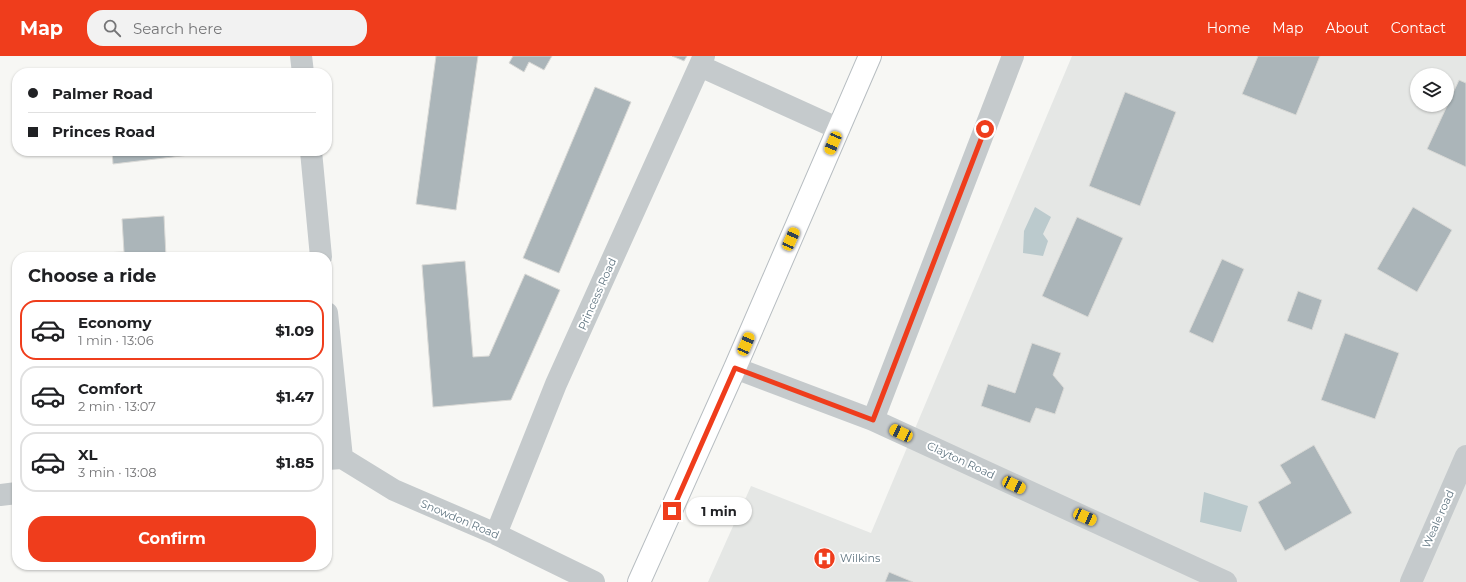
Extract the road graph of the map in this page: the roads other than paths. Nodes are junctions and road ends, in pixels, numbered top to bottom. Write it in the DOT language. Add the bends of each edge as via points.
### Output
graph roads {
  1 [pos="301,56"];
  2 [pos="870,56"];
  3 [pos="1013,56"];
  4 [pos="702,61"];
  5 [pos="302,68"];
  6 [pos="839,129"];
  7 [pos="311,156"];
  8 [pos="321,252"];
  9 [pos="735,368"];
  10 [pos="332,417"];
  11 [pos="873,420"];
  12 [pos="1466,456"];
  13 [pos="334,458"];
  14 [pos="12,494"];
  15 [pos="0,495"];
  16 [pos="496,534"];
  17 [pos="594,582"];
  18 [pos="639,582"];
  19 [pos="1226,582"];
  20 [pos="1411,582"];
  1 -- 5 [label="street"];
  2 -- 6 [label="main road"];
  3 -- 11 [label="street"];
  4 -- 6 [label="street"];
  4 -- 16 [label="street, Princess Road" via="556,384"];
  6 -- 9 [label="main road"];
  7 -- 8 [label="street"];
  9 -- 11 [label="street, Clayton Road"];
  9 -- 18 [label="main road"];
  10 -- 13 [label="street"];
  11 -- 19 [label="street, Clayton Road"];
  12 -- 20 [label="street, Weale road"];
  13 -- 16 [label="street, Snowdon Road" via="394,490"];
  14 -- 15 [label="street"];
  16 -- 17 [label="street, Snowdon Road"];
}
